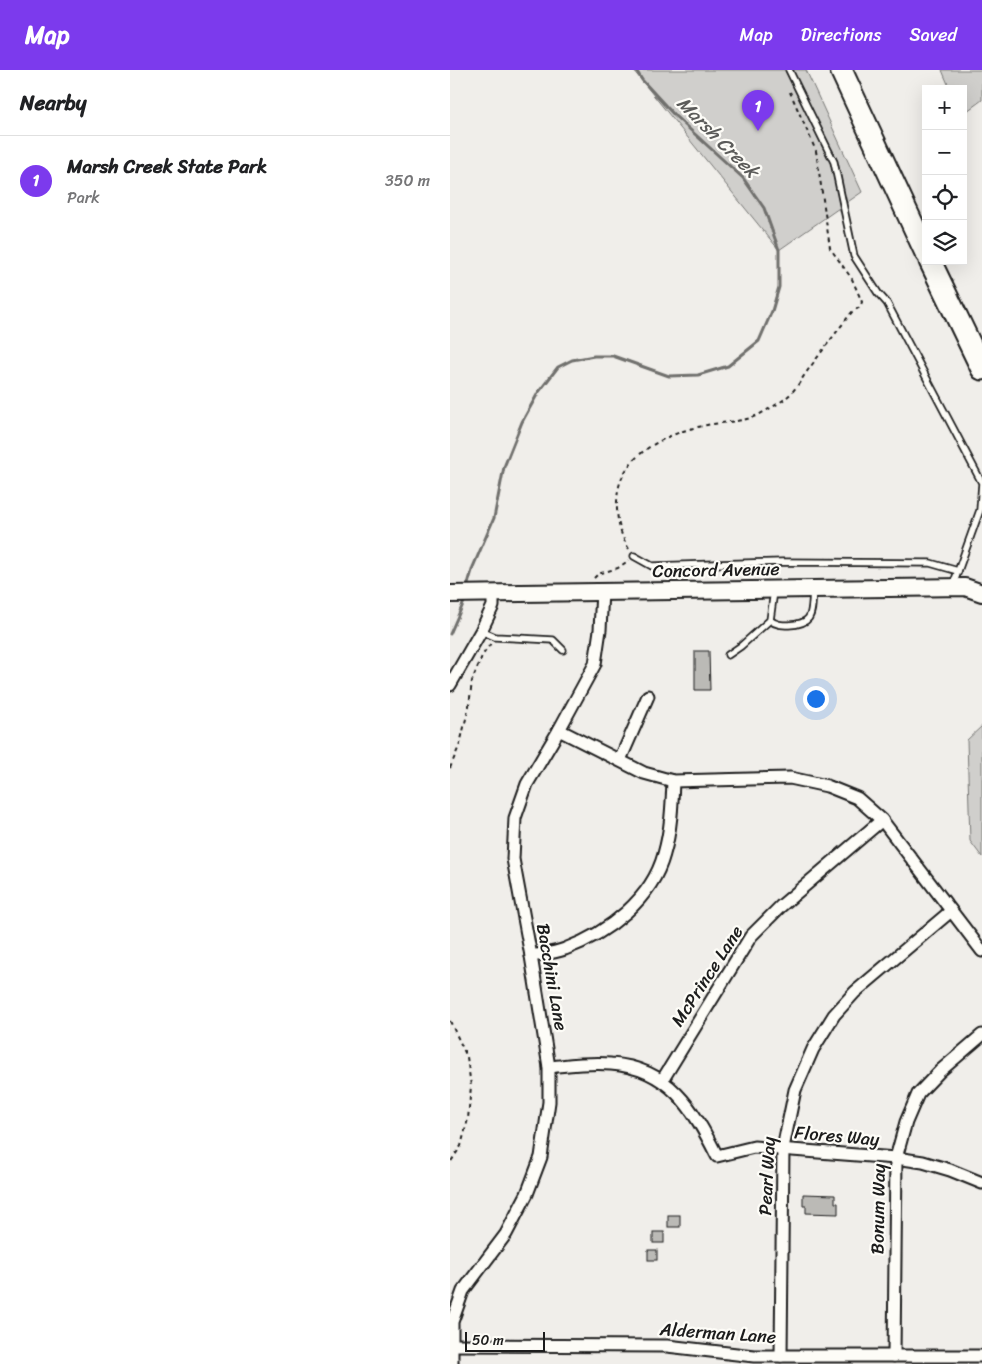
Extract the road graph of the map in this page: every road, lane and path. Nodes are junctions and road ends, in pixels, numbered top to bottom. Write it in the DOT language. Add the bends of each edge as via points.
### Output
graph roads {
  1 [pos="790,70"];
  2 [pos="841,70"];
  3 [pos="788,88"];
  4 [pos="922,244"];
  5 [pos="932,265"];
  6 [pos="982,368"];
  7 [pos="634,556"];
  8 [pos="958,571"];
  9 [pos="596,586"];
  10 [pos="953,587"];
  11 [pos="774,589"];
  12 [pos="813,589"];
  13 [pos="982,593"];
  14 [pos="450,594"];
  15 [pos="493,594"];
  16 [pos="770,620"];
  17 [pos="481,632"];
  18 [pos="496,637"];
  19 [pos="563,650"];
  20 [pos="728,655"];
  21 [pos="450,685"];
  22 [pos="648,696"];
  23 [pos="559,730"];
  24 [pos="620,760"];
  25 [pos="450,768"];
  26 [pos="674,781"];
  27 [pos="882,820"];
  28 [pos="951,911"];
  29 [pos="982,951"];
  30 [pos="531,956"];
  31 [pos="450,1021"];
  32 [pos="982,1035"];
  33 [pos="550,1067"];
  34 [pos="663,1079"];
  35 [pos="783,1148"];
  36 [pos="896,1158"];
  37 [pos="450,1163"];
  38 [pos="982,1183"];
  39 [pos="452,1345"];
  40 [pos="780,1356"];
  41 [pos="894,1356"];
  42 [pos="982,1356"];
  43 [pos="452,1364"];
  1 -- 8 [label="lane" via="834,162 854,256 887,303 982,483 980,510"];
  2 -- 4 [label="highway"];
  3 -- 7 [label="path" via="816,151 830,248 852,279 862,302 789,396 763,413 737,422 708,424 670,436 646,449 631,463 623,473 616,505 619,524"];
  5 -- 6 [label="highway"];
  7 -- 8 [label="lane" via="652,566 782,562 930,563"];
  7 -- 9 [label="path" via="618,568 598,574"];
  8 -- 10 [label="lane"];
  9 -- 11 [label="street, Concord Avenue"];
  9 -- 15 [label="street, Concord Avenue"];
  9 -- 23 [label="street, Bacchini Lane" via="600,630 595,664"];
  10 -- 12 [label="street, Concord Avenue"];
  10 -- 13 [label="street, Concord Avenue"];
  11 -- 12 [label="street, Concord Avenue"];
  11 -- 16 [label="lane"];
  12 -- 16 [label="lane" via="806,622 782,625"];
  14 -- 15 [label="street, Concord Avenue"];
  15 -- 17 [label="street" via="493,606"];
  16 -- 20 [label="lane"];
  17 -- 18 [label="lane"];
  17 -- 21 [label="street"];
  18 -- 19 [label="lane" via="553,640"];
  18 -- 25 [label="path" via="482,656 472,681 460,744"];
  22 -- 24 [label="street"];
  23 -- 24 [label="street"];
  23 -- 30 [label="street, Bacchini Lane" via="528,784 515,818 513,859"];
  24 -- 26 [label="street" via="644,773"];
  26 -- 27 [label="street" via="790,778 827,786 857,798"];
  26 -- 30 [label="street" via="670,827 664,855 653,882 615,922 592,938 563,950"];
  27 -- 28 [label="street"];
  27 -- 34 [label="street, McPrince Lane" via="780,906 751,936"];
  28 -- 29 [label="street"];
  28 -- 35 [label="street, Pearl Way" via="855,992 834,1015 813,1049 795,1090"];
  30 -- 33 [label="street, Bacchini Lane"];
  31 -- 37 [label="path" via="467,1057 471,1086 461,1146"];
  32 -- 36 [label="street, Bonum Way" via="918,1094"];
  33 -- 34 [label="street, Flores Way" via="611,1064 637,1068"];
  33 -- 39 [label="street, Bacchini Lane" via="550,1102 538,1166 528,1194 506,1234 463,1291 452,1322"];
  34 -- 35 [label="street, Flores Way" via="701,1125 717,1156 754,1147"];
  35 -- 36 [label="street, Flores Way"];
  35 -- 40 [label="street, Pearl Way"];
  36 -- 38 [label="street, Flores Way" via="923,1162"];
  36 -- 41 [label="street, Bonum Way"];
  39 -- 40 [label="street, Alderman Lane" via="667,1346"];
  39 -- 43 [label="street, Bacchini Lane"];
  40 -- 41 [label="street, Alderman Lane"];
  41 -- 42 [label="street, Alderman Lane"];
}
